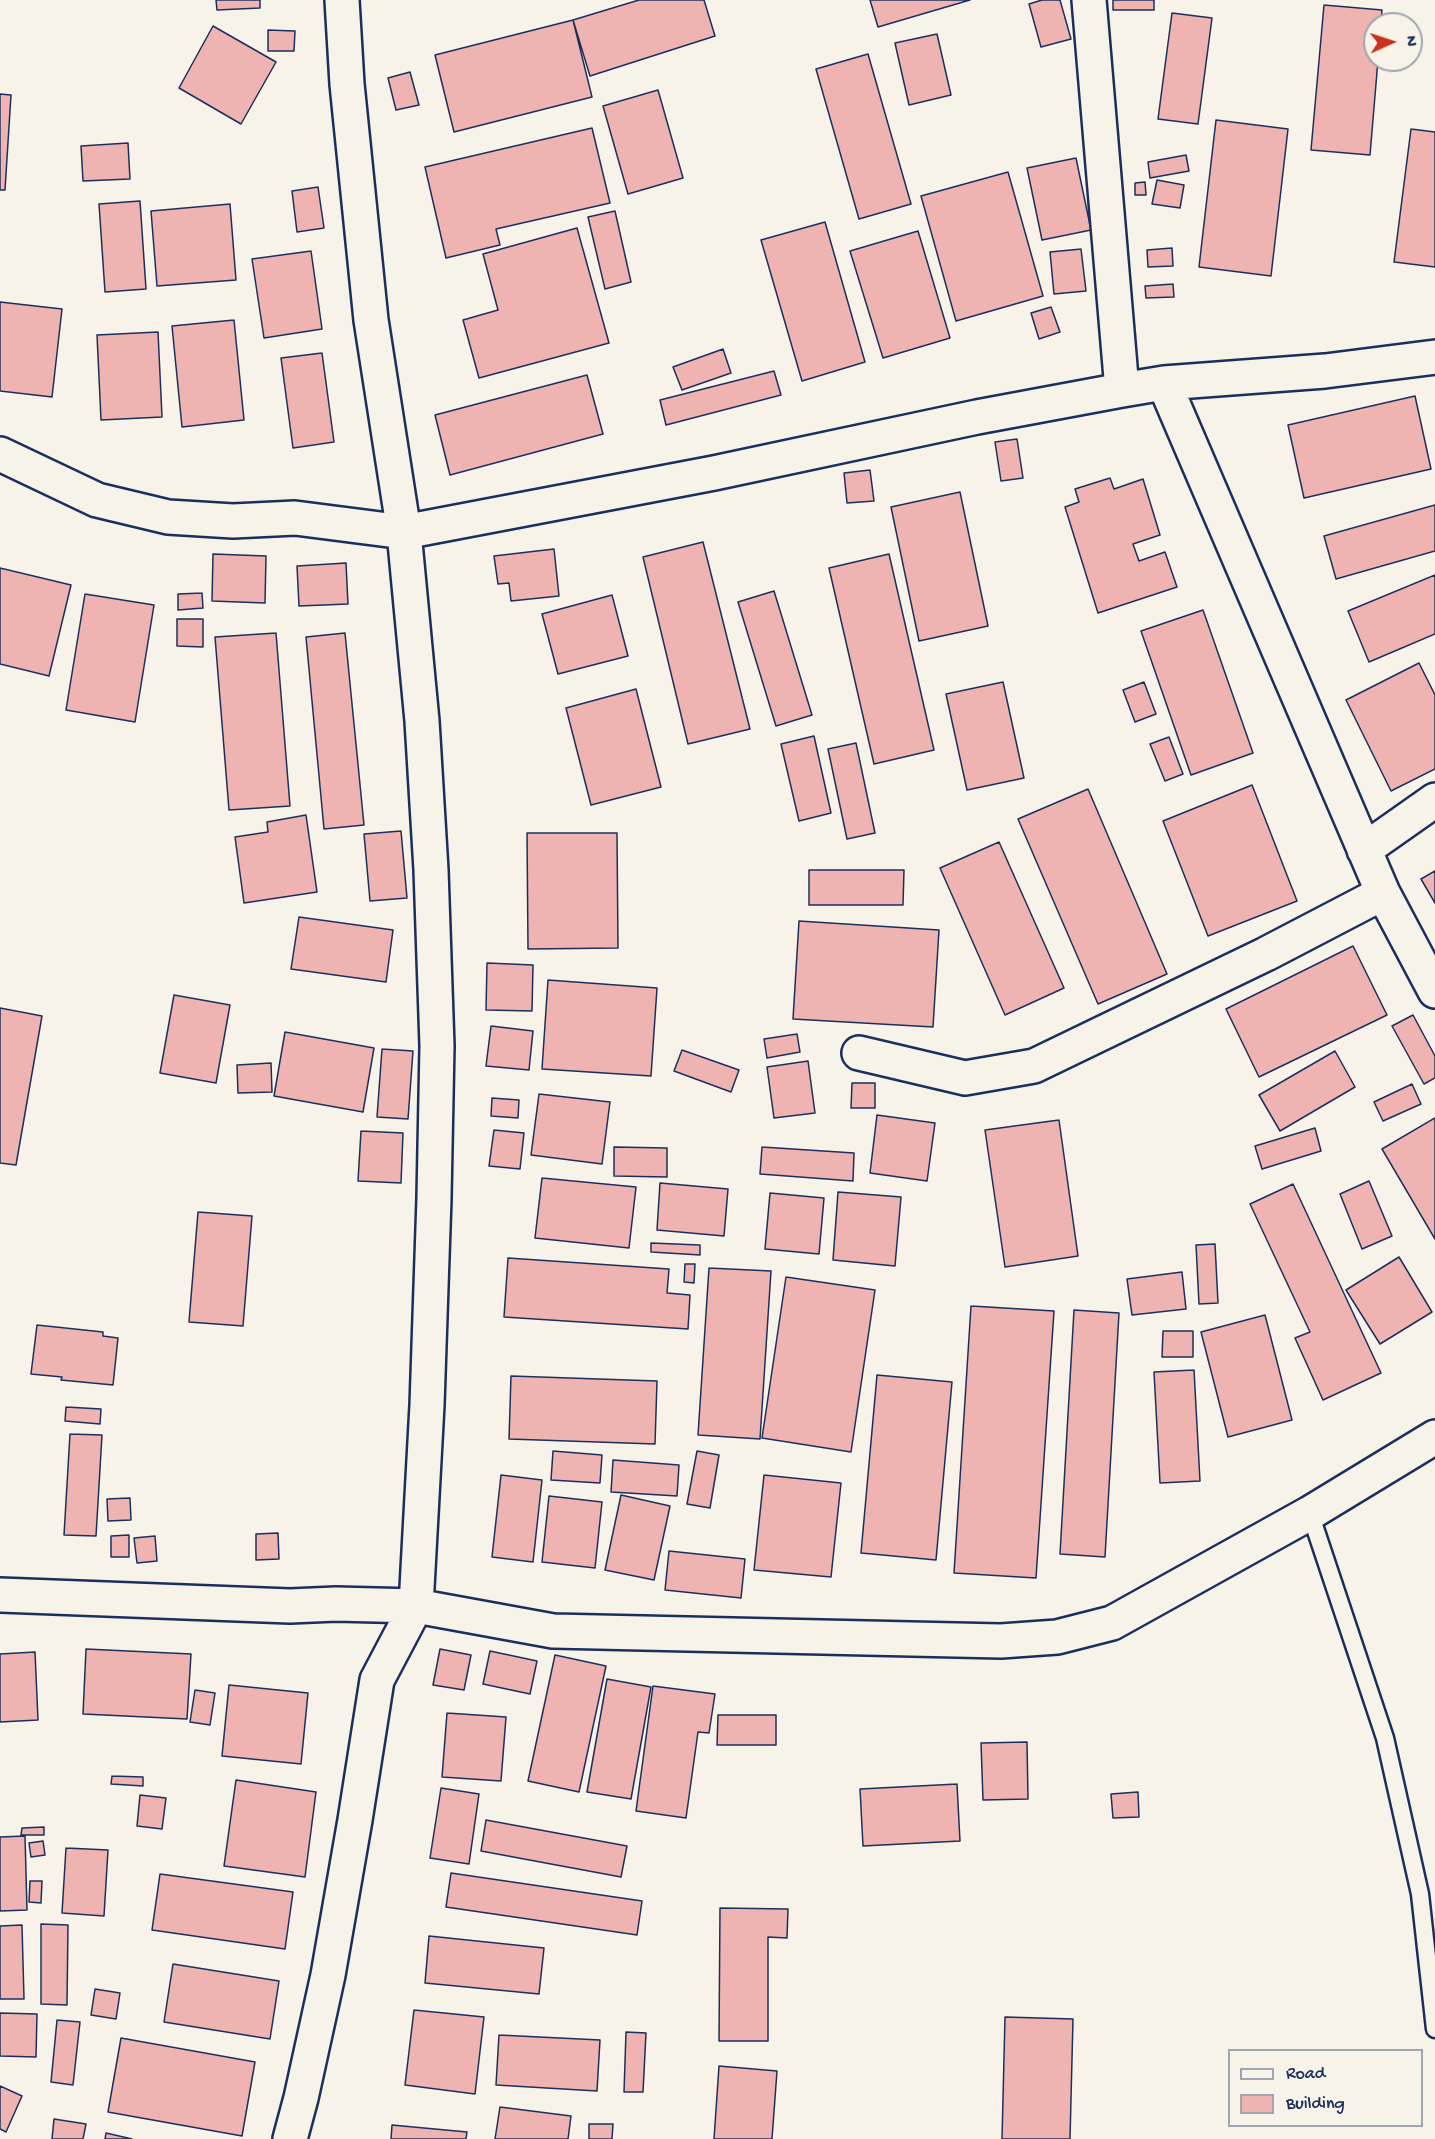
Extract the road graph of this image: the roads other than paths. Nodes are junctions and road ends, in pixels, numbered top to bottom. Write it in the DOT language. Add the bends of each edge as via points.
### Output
graph roads {
  1 [pos="342,0"];
  2 [pos="1089,0"];
  3 [pos="1435,357"];
  4 [pos="1164,383"];
  5 [pos="1122,390"];
  6 [pos="0,454"];
  7 [pos="404,532"];
  8 [pos="1435,800"];
  9 [pos="1364,850"];
  10 [pos="1383,894"];
  11 [pos="1435,991"];
  12 [pos="859,1053"];
  13 [pos="1435,1437"];
  14 [pos="1311,1513"];
  15 [pos="0,1595"];
  16 [pos="416,1606"];
  17 [pos="1435,2029"];
  18 [pos="290,2139"];
  1 -- 7 [label="street" via="346,84 371,320"];
  2 -- 5 [label="street"];
  3 -- 4 [label="street" via="1325,371"];
  4 -- 5 [label="street"];
  4 -- 9 [label="street"];
  5 -- 7 [label="street"];
  6 -- 7 [label="street" via="97,500 168,517 233,521 295,518"];
  7 -- 16 [label="street" via="424,744 437,1046 427,1405"];
  8 -- 9 [label="street"];
  9 -- 10 [label="street"];
  10 -- 11 [label="street"];
  10 -- 12 [label="street" via="1034,1066 965,1078"];
  13 -- 14 [label="street"];
  14 -- 16 [label="street" via="1113,1623 1057,1637 1001,1641 553,1631"];
  14 -- 17 [label="lane" via="1385,1738 1420,1894"];
  15 -- 16 [label="street" via="290,1606"];
  16 -- 18 [label="street" via="377,1680 328,1975"];
}
